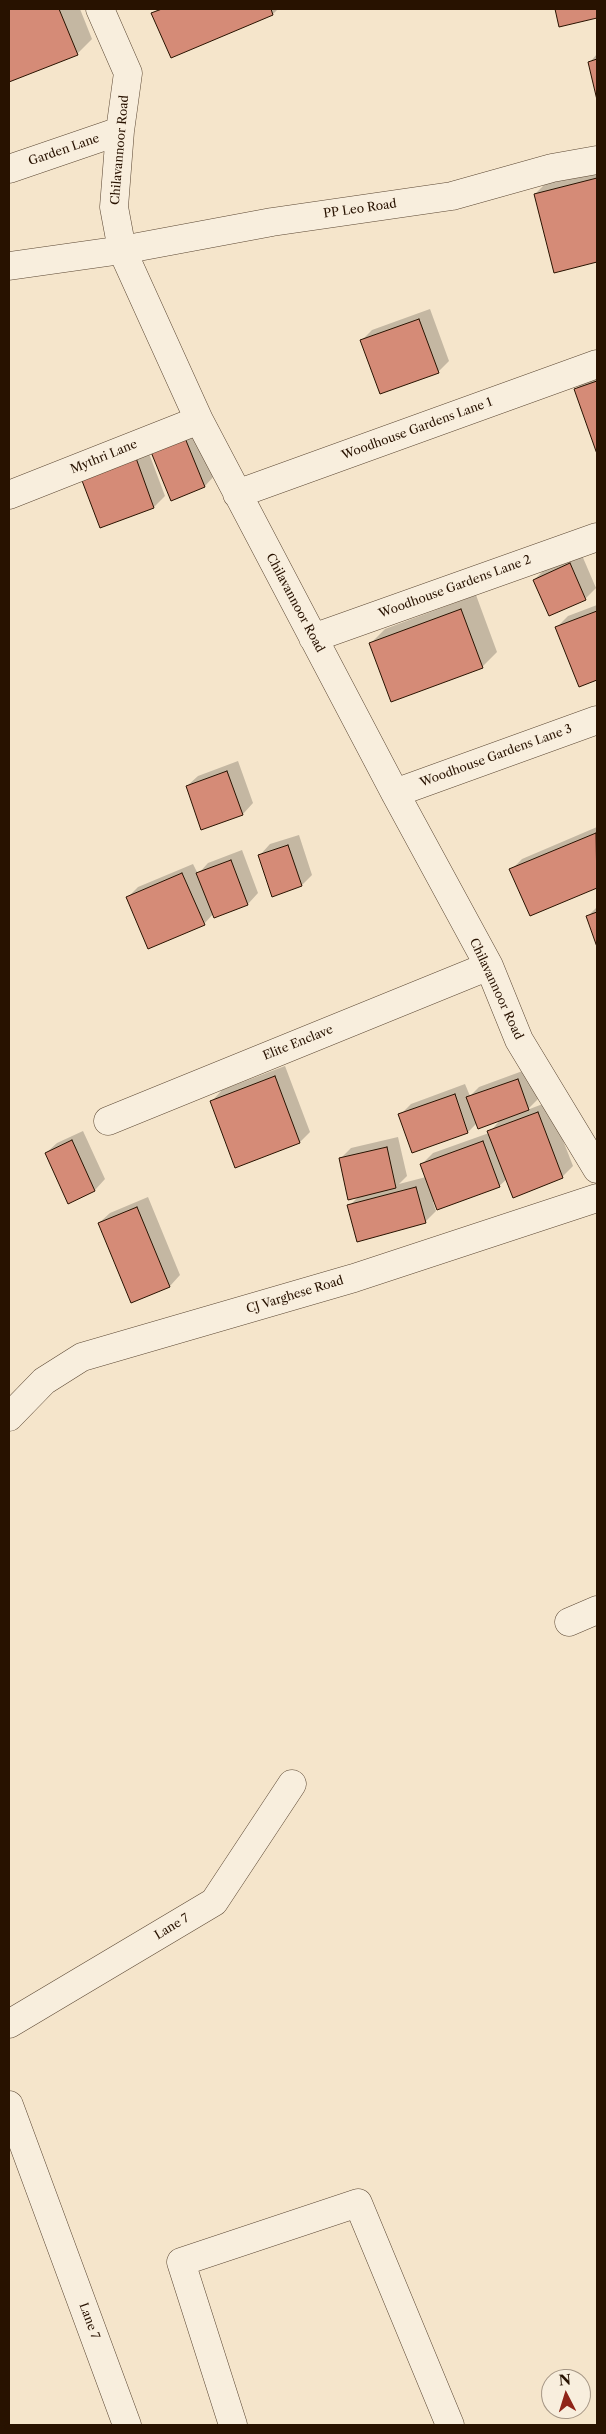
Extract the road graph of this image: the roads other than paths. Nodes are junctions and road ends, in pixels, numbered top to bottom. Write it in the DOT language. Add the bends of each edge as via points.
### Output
graph roads {
  1 [pos="100,9"];
  2 [pos="120,131"];
  3 [pos="597,160"];
  4 [pos="9,169"];
  5 [pos="122,250"];
  6 [pos="9,266"];
  7 [pos="597,364"];
  8 [pos="199,420"];
  9 [pos="237,494"];
  10 [pos="9,495"];
  11 [pos="597,537"];
  12 [pos="313,638"];
  13 [pos="597,720"];
  14 [pos="395,793"];
  15 [pos="489,966"];
  16 [pos="108,1121"];
  17 [pos="597,1169"];
  18 [pos="597,1198"];
  19 [pos="9,1417"];
  20 [pos="597,1610"];
  21 [pos="569,1622"];
  22 [pos="292,1784"];
  23 [pos="9,2024"];
  24 [pos="9,2105"];
  25 [pos="127,2425"];
  26 [pos="234,2425"];
  27 [pos="450,2425"];
  1 -- 2 [label="street, Chilavannoor Road" via="128,73"];
  2 -- 4 [label="street, Garden Lane"];
  2 -- 5 [label="street, Chilavannoor Road" via="114,207"];
  3 -- 5 [label="street, PP Leo Road" via="552,168 452,196 272,222"];
  5 -- 6 [label="street, PP Leo Road"];
  5 -- 8 [label="street, Chilavannoor Road"];
  7 -- 9 [label="street, Woodhouse Gardens Lane 1"];
  8 -- 9 [label="street, Chilavannoor Road"];
  8 -- 10 [label="street, Mythri Lane"];
  9 -- 12 [label="street, Chilavannoor Road"];
  11 -- 12 [label="street, Woodhouse Gardens Lane 2"];
  12 -- 14 [label="street, Chilavannoor Road"];
  13 -- 14 [label="street, Woodhouse Gardens Lane 3"];
  14 -- 15 [label="street, Chilavannoor Road"];
  15 -- 16 [label="street, Elite Enclave"];
  15 -- 17 [label="street, Chilavannoor Road" via="519,1040"];
  18 -- 19 [label="street, CJ Varghese Road" via="354,1278 82,1357 44,1381"];
  20 -- 21 [label="street"];
  22 -- 23 [label="street, Lane 7" via="214,1902"];
  24 -- 25 [label="street, Lane 7"];
  26 -- 27 [label="street" via="180,2262 358,2203"];
}
